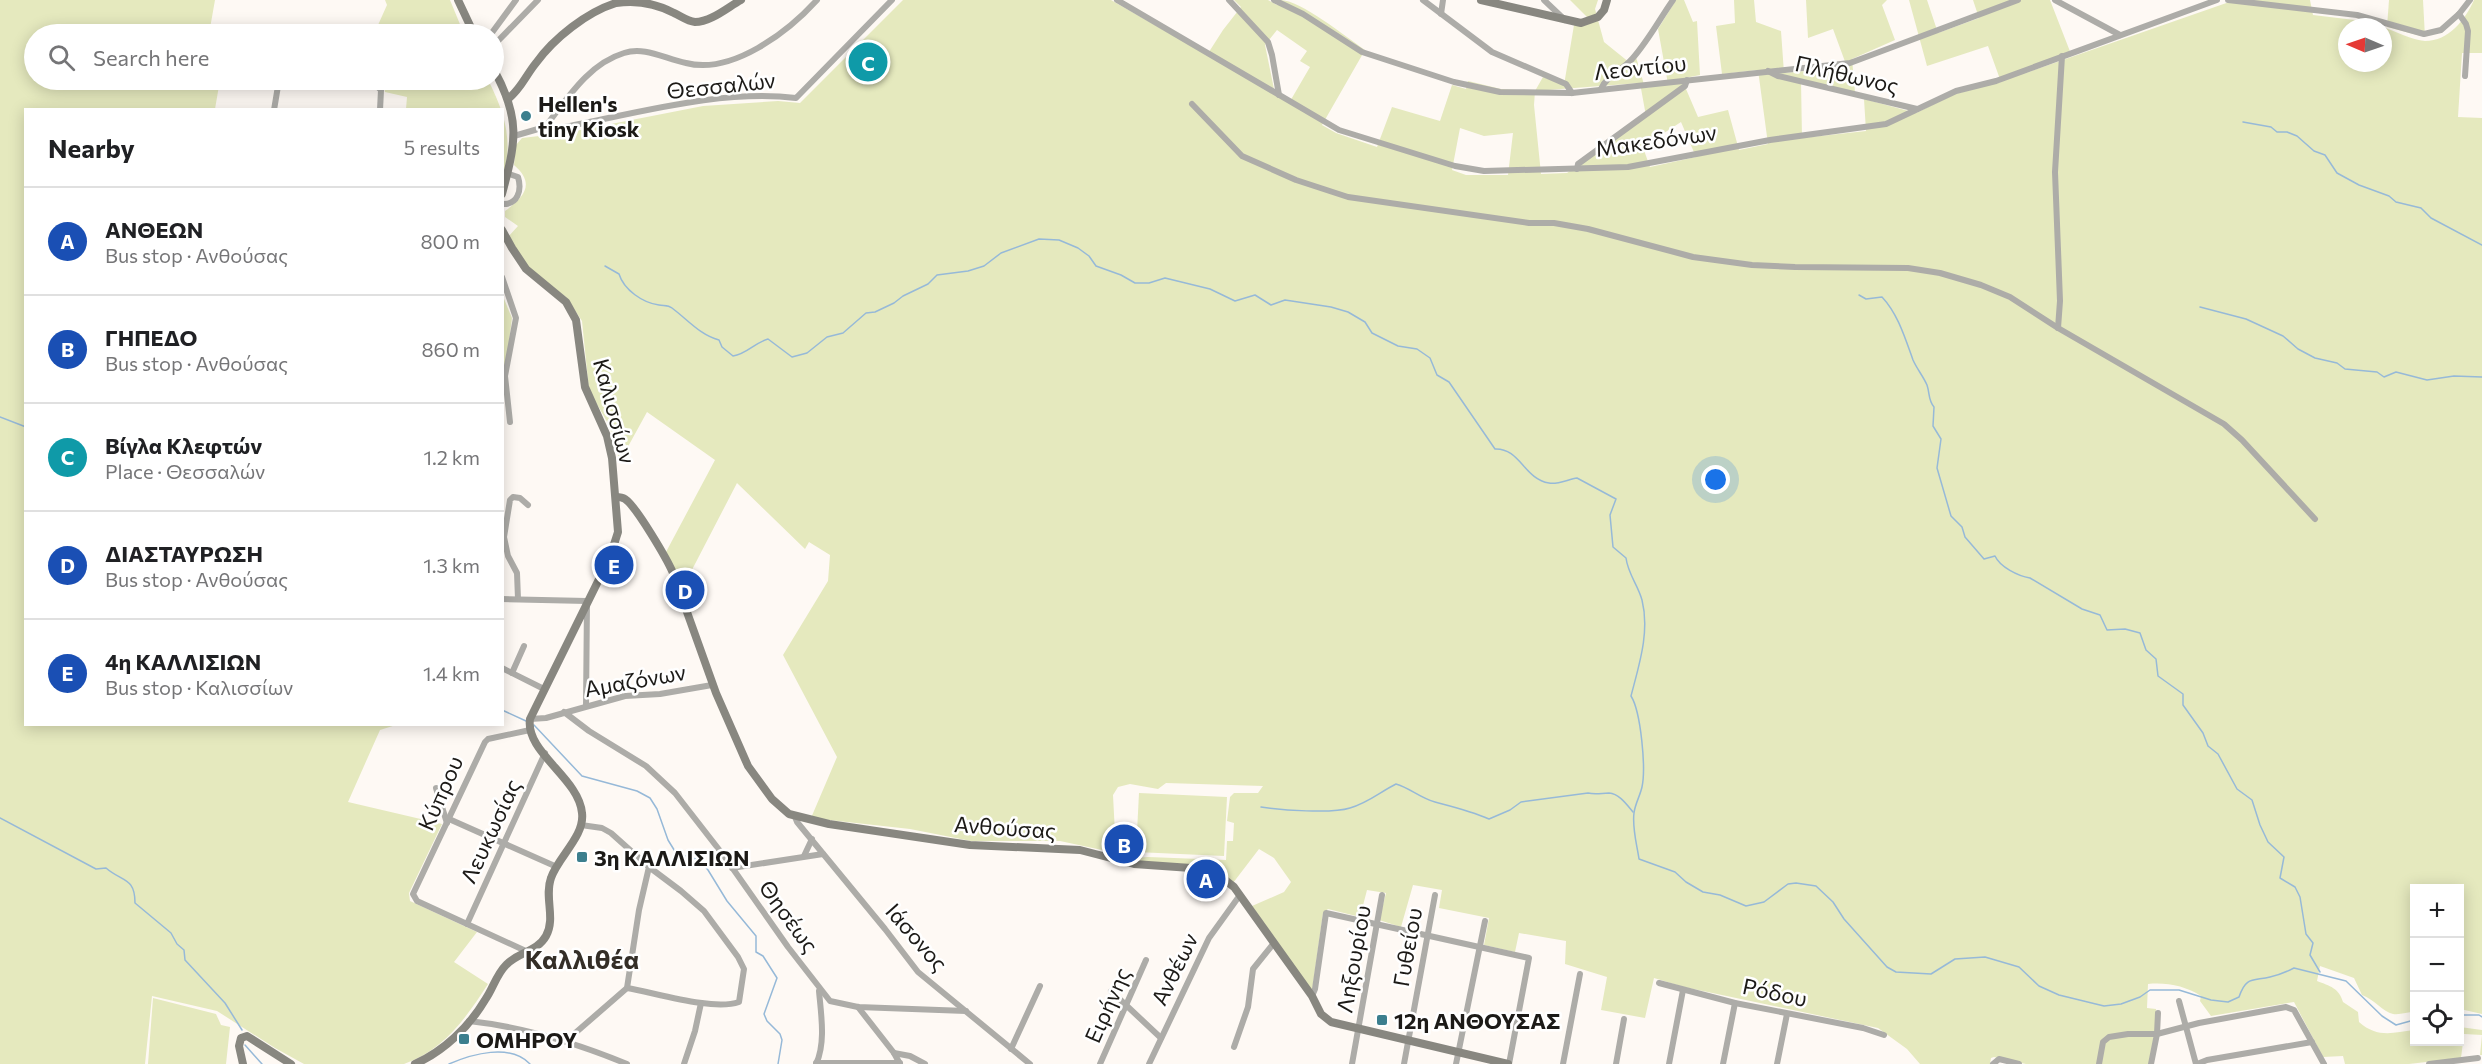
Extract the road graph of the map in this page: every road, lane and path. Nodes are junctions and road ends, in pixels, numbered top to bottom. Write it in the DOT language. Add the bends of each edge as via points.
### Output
graph roads {
  1 [pos="458,0"];
  2 [pos="516,0"];
  3 [pos="538,0"];
  4 [pos="741,0"];
  5 [pos="817,0"];
  6 [pos="892,0"];
  7 [pos="1117,0"];
  8 [pos="1229,0"];
  9 [pos="1274,0"];
  10 [pos="1423,0"];
  11 [pos="1443,0"];
  12 [pos="1481,0"];
  13 [pos="1544,0"];
  14 [pos="1607,0"];
  15 [pos="1673,0"];
  16 [pos="2018,0"];
  17 [pos="2055,0"];
  18 [pos="2217,0"];
  19 [pos="2228,0"];
  20 [pos="2470,0"];
  21 [pos="1441,14"];
  22 [pos="2459,14"];
  23 [pos="1565,20"];
  24 [pos="469,24"];
  25 [pos="498,24"];
  26 [pos="2120,34"];
  27 [pos="504,35"];
  28 [pos="2062,56"];
  29 [pos="1768,71"];
  30 [pos="2464,76"];
  31 [pos="1687,80"];
  32 [pos="1601,89"];
  33 [pos="277,90"];
  34 [pos="381,90"];
  35 [pos="504,90"];
  36 [pos="1572,93"];
  37 [pos="1279,95"];
  38 [pos="508,99"];
  39 [pos="1192,105"];
  40 [pos="274,108"];
  41 [pos="380,108"];
  42 [pos="1918,109"];
  43 [pos="545,128"];
  44 [pos="514,136"];
  45 [pos="1577,169"];
  46 [pos="509,174"];
  47 [pos="504,183"];
  48 [pos="504,204"];
  49 [pos="504,236"];
  50 [pos="504,283"];
  51 [pos="2058,328"];
  52 [pos="510,422"];
  53 [pos="616,497"];
  54 [pos="528,505"];
  55 [pos="2315,519"];
  56 [pos="504,599"];
  57 [pos="518,599"];
  58 [pos="587,602"];
  59 [pos="524,646"];
  60 [pos="504,669"];
  61 [pos="512,673"];
  62 [pos="712,685"];
  63 [pos="544,689"];
  64 [pos="586,706"];
  65 [pos="564,712"];
  66 [pos="530,719"];
  67 [pos="530,730"];
  68 [pos="545,753"];
  69 [pos="436,788"];
  70 [pos="795,817"];
  71 [pos="448,821"];
  72 [pos="581,825"];
  73 [pos="812,839"];
  74 [pos="503,842"];
  75 [pos="823,854"];
  76 [pos="804,856"];
  77 [pos="557,867"];
  78 [pos="649,867"];
  79 [pos="732,868"];
  80 [pos="1435,894"];
  81 [pos="1240,895"];
  82 [pos="1382,895"];
  83 [pos="1485,921"];
  84 [pos="1377,923"];
  85 [pos="467,924"];
  86 [pos="1429,934"];
  87 [pos="1274,943"];
  88 [pos="1479,948"];
  89 [pos="528,952"];
  90 [pos="1146,960"];
  91 [pos="1580,974"];
  92 [pos="1659,983"];
  93 [pos="1040,986"];
  94 [pos="627,988"];
  95 [pos="819,989"];
  96 [pos="1683,990"];
  97 [pos="1111,992"];
  98 [pos="1312,996"];
  99 [pos="2179,1001"];
  100 [pos="701,1003"];
  101 [pos="1735,1003"];
  102 [pos="835,1004"];
  103 [pos="858,1007"];
  104 [pos="1126,1007"];
  105 [pos="966,1011"];
  106 [pos="2158,1013"];
  107 [pos="821,1014"];
  108 [pos="1787,1014"];
  109 [pos="1624,1019"];
  110 [pos="469,1021"];
  111 [pos="2184,1026"];
  112 [pos="1359,1029"];
  113 [pos="2157,1034"];
  114 [pos="1884,1035"];
  115 [pos="1161,1038"];
  116 [pos="1408,1040"];
  117 [pos="566,1041"];
  118 [pos="2312,1042"];
  119 [pos="1234,1047"];
  120 [pos="1011,1049"];
  121 [pos="1459,1052"];
  122 [pos="894,1053"];
  123 [pos="2478,1058"];
  124 [pos="900,1063"];
  125 [pos="243,1064"];
  126 [pos="291,1064"];
  127 [pos="415,1064"];
  128 [pos="627,1064"];
  129 [pos="684,1064"];
  130 [pos="816,1064"];
  131 [pos="925,1064"];
  132 [pos="1030,1064"];
  133 [pos="1100,1064"];
  134 [pos="1149,1064"];
  135 [pos="1352,1064"];
  136 [pos="1404,1064"];
  137 [pos="1456,1064"];
  138 [pos="1508,1064"];
  139 [pos="1563,1064"];
  140 [pos="1616,1064"];
  141 [pos="1669,1064"];
  142 [pos="1723,1064"];
  143 [pos="1777,1064"];
  144 [pos="1993,1064"];
  145 [pos="2019,1064"];
  146 [pos="2099,1064"];
  147 [pos="2151,1064"];
  148 [pos="2197,1064"];
  149 [pos="2324,1064"];
  150 [pos="2429,1064"];
  1 -- 24 [label="street"];
  2 -- 25 [label="street"];
  3 -- 27 [label="street"];
  4 -- 38 [label="street" via="708,19 695,21 641,1 615,3 586,18 556,41"];
  5 -- 43 [label="street" via="774,39 724,61 693,65 642,51 616,55 580,82"];
  6 -- 43 [label="street, Θεσσαλών" via="796,98 704,101"];
  7 -- 37 [label="street, Μακεδόνων"];
  8 -- 37 [label="street" via="1268,42"];
  9 -- 36 [label="street, Λεοντίου" via="1362,52 1454,82 1500,92"];
  10 -- 21 [label="street"];
  11 -- 21 [label="street"];
  12 -- 23 [label="street"];
  13 -- 23 [label="street"];
  14 -- 23 [label="street" via="1594,19 1581,23"];
  15 -- 32 [label="street" via="1645,44"];
  16 -- 29 [label="street, Λεοντίου" via="1850,63"];
  17 -- 26 [label="street"];
  18 -- 26 [label="street, Μακεδόνων"];
  19 -- 22 [label="street" via="2357,15 2424,34 2441,30"];
  20 -- 22 [label="street"];
  21 -- 36 [label="street" via="1492,52 1566,84"];
  22 -- 30 [label="street" via="2468,31"];
  26 -- 28 [label="street, Μακεδόνων"];
  28 -- 42 [label="street, Μακεδόνων" via="1996,81 1956,91"];
  28 -- 51 [label="street" via="2055,172"];
  29 -- 31 [label="street, Λεοντίου"];
  29 -- 42 [label="street, Πλήθωνος"];
  31 -- 32 [label="street, Λεοντίου"];
  31 -- 45 [label="street" via="1578,164"];
  32 -- 36 [label="street, Λεοντίου"];
  33 -- 40 [label="street"];
  34 -- 41 [label="street"];
  35 -- 38 [label="street"];
  37 -- 45 [label="street, Μακεδόνων" via="1339,130 1468,170"];
  38 -- 44 [label="street"];
  39 -- 51 [label="street" via="1242,156 1348,197 1529,223 1554,223 1712,260 1795,267 1908,268 1940,273 1995,291"];
  42 -- 45 [label="street, Μακεδόνων" via="1895,121 1873,126 1770,140 1628,167"];
  43 -- 44 [label="street, Θεσσαλών"];
  44 -- 46 [label="street"];
  46 -- 47 [label="street"];
  46 -- 48 [label="street" via="518,177 520,192 515,201"];
  49 -- 53 [label="street, Καλισσίων" via="526,269 561,298 573,314 585,387 610,445"];
  50 -- 52 [label="street" via="516,318 505,376"];
  51 -- 55 [label="street" via="2224,424"];
  53 -- 58 [label="street, Καλισσίων" via="617,537"];
  53 -- 62 [label="street, Ανθούσας" via="624,498 632,506 669,564"];
  54 -- 57 [label="street" via="517,497 510,500 504,537 517,573"];
  56 -- 57 [label="street"];
  57 -- 58 [label="street"];
  58 -- 63 [label="street, Καλισσίων"];
  58 -- 64 [label="street"];
  59 -- 61 [label="street"];
  60 -- 61 [label="street"];
  61 -- 63 [label="street"];
  62 -- 64 [label="street, Αμαζόνων" via="625,696"];
  62 -- 70 [label="street, Ανθούσας" via="754,776 777,804"];
  63 -- 66 [label="street, Καλισσίων"];
  64 -- 65 [label="street, Αμαζόνων"];
  65 -- 66 [label="street"];
  65 -- 79 [label="street, Θησέως" via="660,777"];
  66 -- 67 [label="street, Καλισσίων"];
  67 -- 68 [label="street"];
  67 -- 71 [label="street, Κύπρου" via="484,742"];
  68 -- 72 [label="street" via="577,797"];
  68 -- 74 [label="street, Λευκωσίας"];
  69 -- 71 [label="street"];
  70 -- 73 [label="street, Ιάσονος"];
  70 -- 81 [label="street, Ανθούσας" via="970,845 1080,850 1134,864 1208,871 1221,876"];
  71 -- 74 [label="street"];
  71 -- 85 [label="street, Κύπρου" via="413,894 417,901"];
  72 -- 77 [label="street"];
  72 -- 78 [label="street" via="611,833"];
  73 -- 75 [label="street, Ιάσονος"];
  73 -- 76 [label="street"];
  74 -- 77 [label="street"];
  74 -- 85 [label="street, Λευκωσίας"];
  75 -- 76 [label="street"];
  75 -- 105 [label="street, Ιάσονος" via="918,972"];
  76 -- 79 [label="street"];
  77 -- 89 [label="street" via="549,886 549,930 541,943"];
  78 -- 94 [label="street"];
  78 -- 100 [label="street" via="704,911 744,969 739,1002"];
  79 -- 95 [label="street, Θησέως"];
  80 -- 86 [label="street, Γυθείου"];
  81 -- 87 [label="street, Ανθούσας"];
  81 -- 115 [label="street, Ανθέων" via="1209,938"];
  82 -- 84 [label="street, Ληξουρίου"];
  83 -- 88 [label="street"];
  84 -- 86 [label="street"];
  84 -- 98 [label="street" via="1326,913"];
  84 -- 112 [label="street, Ληξουρίου"];
  85 -- 89 [label="street"];
  86 -- 88 [label="street"];
  86 -- 116 [label="street, Γυθείου"];
  87 -- 98 [label="street, Ανθούσας"];
  87 -- 119 [label="street" via="1253,969 1248,1007"];
  88 -- 121 [label="street"];
  88 -- 138 [label="street" via="1529,958"];
  89 -- 110 [label="street" via="505,966"];
  90 -- 104 [label="street, Ειρήνης"];
  91 -- 139 [label="street"];
  92 -- 96 [label="street, Ρόδου"];
  93 -- 120 [label="street"];
  94 -- 100 [label="street"];
  94 -- 117 [label="street"];
  95 -- 102 [label="street, Θησέως"];
  95 -- 107 [label="street"];
  96 -- 101 [label="street, Ρόδου"];
  96 -- 141 [label="street"];
  97 -- 104 [label="street"];
  98 -- 112 [label="street, Ανθούσας" via="1325,1018"];
  99 -- 111 [label="street"];
  100 -- 129 [label="street"];
  101 -- 108 [label="street, Ρόδου"];
  101 -- 142 [label="street"];
  102 -- 103 [label="street"];
  102 -- 107 [label="street"];
  103 -- 105 [label="street"];
  103 -- 122 [label="street"];
  104 -- 115 [label="street"];
  104 -- 133 [label="street, Ειρήνης"];
  105 -- 120 [label="street, Ιάσονος"];
  106 -- 113 [label="street"];
  107 -- 130 [label="street" via="821,1053"];
  108 -- 114 [label="street, Ρόδου"];
  108 -- 143 [label="street"];
  109 -- 140 [label="street"];
  110 -- 117 [label="street"];
  110 -- 127 [label="street" via="443,1048"];
  111 -- 113 [label="street"];
  111 -- 118 [label="street" via="2282,1008 2294,1010"];
  111 -- 148 [label="street"];
  112 -- 116 [label="street, Ανθούσας"];
  112 -- 135 [label="street, Ληξουρίου"];
  113 -- 146 [label="street" via="2109,1037 2103,1042"];
  113 -- 147 [label="street"];
  115 -- 134 [label="street, Ανθέων"];
  116 -- 121 [label="street, Ανθούσας"];
  116 -- 136 [label="street, Γυθείου"];
  117 -- 128 [label="street"];
  118 -- 148 [label="street"];
  118 -- 149 [label="street"];
  120 -- 132 [label="street, Ιάσονος"];
  121 -- 137 [label="street"];
  121 -- 138 [label="street, Ανθούσας"];
  122 -- 124 [label="street"];
  122 -- 131 [label="street"];
  123 -- 150 [label="street"];
  124 -- 130 [label="street"];
  125 -- 126 [label="street" via="239,1042 247,1036"];
  144 -- 145 [label="street" via="1999,1059"];
}
